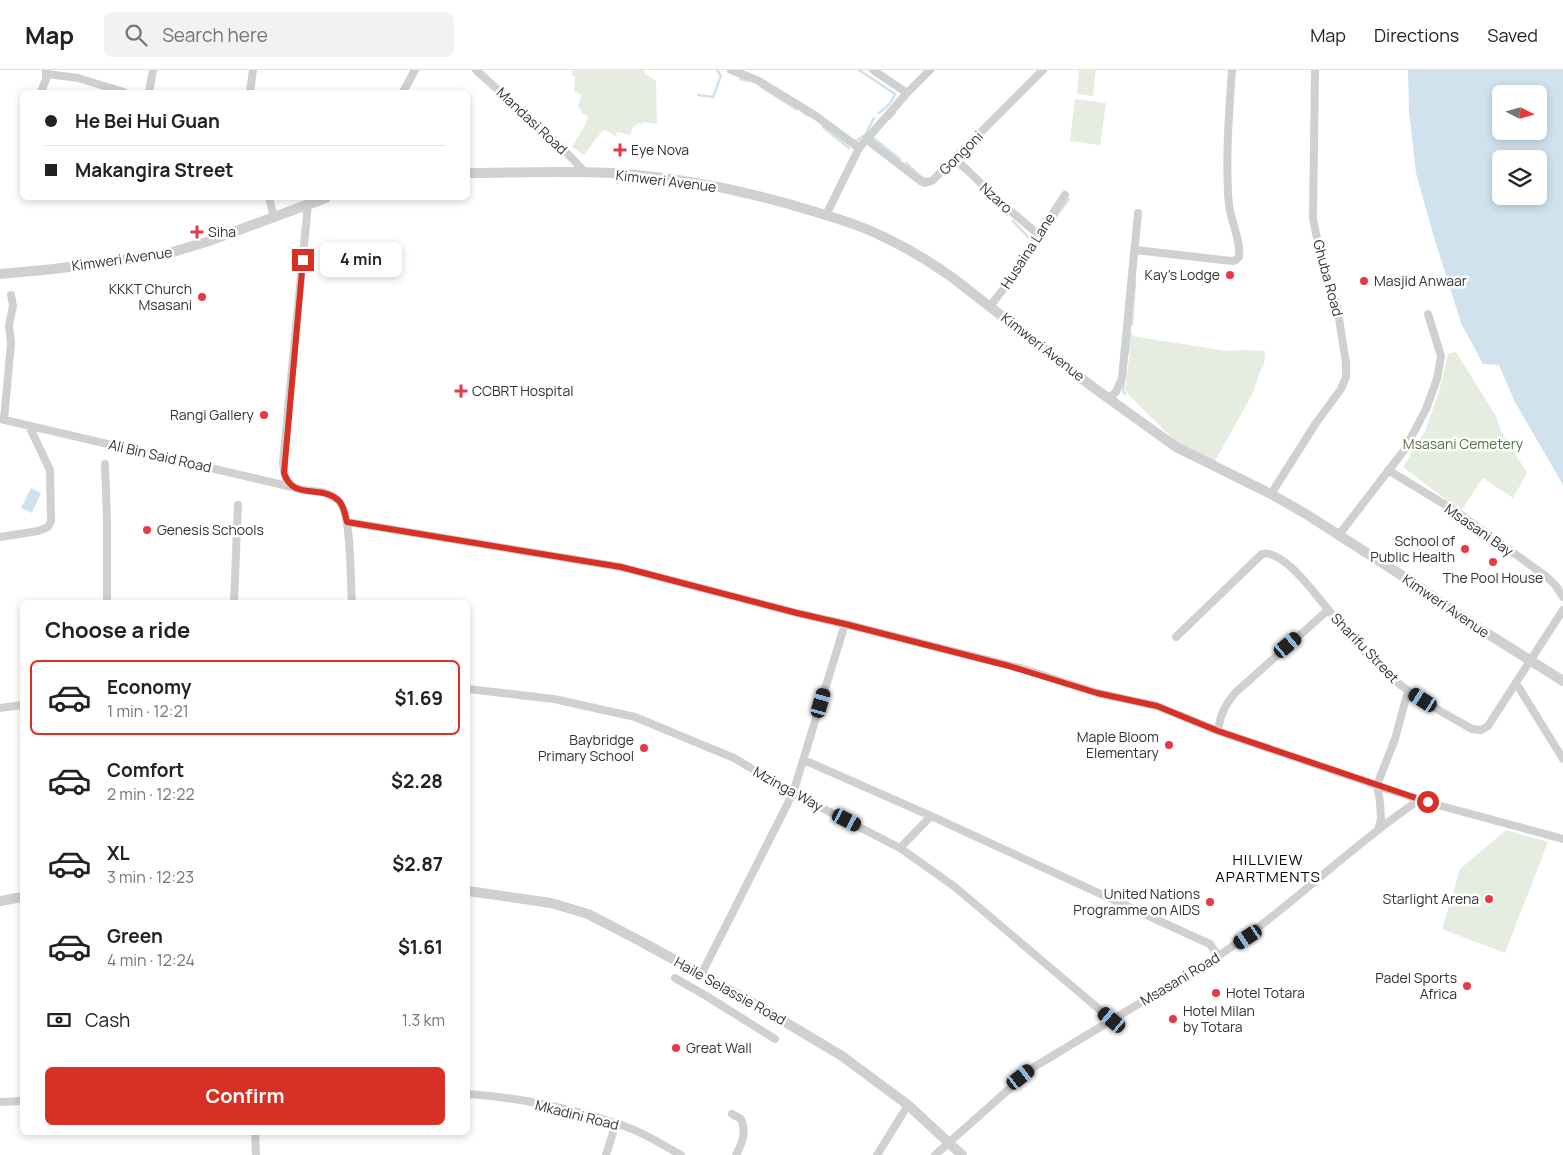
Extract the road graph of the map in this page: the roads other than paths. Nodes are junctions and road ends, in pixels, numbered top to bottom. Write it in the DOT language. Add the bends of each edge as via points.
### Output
graph roads {
  1 [pos="153,70"];
  2 [pos="253,70"];
  3 [pos="415,70"];
  4 [pos="476,70"];
  5 [pos="731,70"];
  6 [pos="873,70"];
  7 [pos="930,70"];
  8 [pos="1043,70"];
  9 [pos="1232,70"];
  10 [pos="1315,70"];
  11 [pos="46,72"];
  12 [pos="42,90"];
  13 [pos="118,90"];
  14 [pos="149,90"];
  15 [pos="250,90"];
  16 [pos="404,90"];
  17 [pos="907,93"];
  18 [pos="866,139"];
  19 [pos="859,148"];
  20 [pos="956,159"];
  21 [pos="470,173"];
  22 [pos="586,173"];
  23 [pos="1065,195"];
  24 [pos="270,200"];
  25 [pos="320,200"];
  26 [pos="308,204"];
  27 [pos="1138,213"];
  28 [pos="826,215"];
  29 [pos="274,217"];
  30 [pos="1038,235"];
  31 [pos="1135,250"];
  32 [pos="0,274"];
  33 [pos="11,294"];
  34 [pos="990,306"];
  35 [pos="1428,314"];
  36 [pos="1109,398"];
  37 [pos="2,420"];
  38 [pos="29,426"];
  39 [pos="105,464"];
  40 [pos="1388,470"];
  41 [pos="292,487"];
  42 [pos="1270,494"];
  43 [pos="238,505"];
  44 [pos="347,522"];
  45 [pos="1338,536"];
  46 [pos="0,537"];
  47 [pos="1563,597"];
  48 [pos="107,600"];
  49 [pos="234,600"];
  50 [pos="352,600"];
  51 [pos="1328,610"];
  52 [pos="1563,610"];
  53 [pos="845,624"];
  54 [pos="1176,637"];
  55 [pos="1530,661"];
  56 [pos="1563,681"];
  57 [pos="1516,683"];
  58 [pos="470,689"];
  59 [pos="1408,691"];
  60 [pos="20,705"];
  61 [pos="0,708"];
  62 [pos="1218,731"];
  63 [pos="1563,759"];
  64 [pos="804,760"];
  65 [pos="1377,785"];
  66 [pos="794,793"];
  67 [pos="1423,801"];
  68 [pos="930,816"];
  69 [pos="1378,830"];
  70 [pos="1563,838"];
  71 [pos="900,848"];
  72 [pos="470,891"];
  73 [pos="20,897"];
  74 [pos="0,901"];
  75 [pos="1218,956"];
  76 [pos="701,975"];
  77 [pos="675,978"];
  78 [pos="1112,1020"];
  79 [pos="774,1039"];
  80 [pos="470,1094"];
  81 [pos="20,1101"];
  82 [pos="0,1102"];
  83 [pos="908,1105"];
  84 [pos="732,1114"];
  85 [pos="616,1123"];
  86 [pos="256,1135"];
  87 [pos="949,1141"];
  88 [pos="256,1155"];
  89 [pos="606,1155"];
  90 [pos="681,1155"];
  91 [pos="736,1155"];
  92 [pos="877,1155"];
  93 [pos="935,1155"];
  94 [pos="962,1155"];
  1 -- 14 [label="street"];
  2 -- 15 [label="street"];
  3 -- 16 [label="street"];
  4 -- 22 [label="street, Mandasi Road"];
  5 -- 19 [label="street" via="757,80 816,116"];
  6 -- 17 [label="street"];
  7 -- 17 [label="street"];
  8 -- 20 [label="street, Gongoni"];
  9 -- 31 [label="street" via="1229,206 1239,257 1232,261"];
  10 -- 42 [label="street, Ghuba Road" via="1313,219 1337,306 1346,377"];
  11 -- 12 [label="street"];
  11 -- 13 [label="street"];
  17 -- 18 [label="street"];
  18 -- 19 [label="street"];
  18 -- 20 [label="street, Gongoni" via="926,183 937,178"];
  19 -- 28 [label="street"];
  20 -- 30 [label="street, Nzaro"];
  21 -- 22 [label="street, Kimweri Avenue"];
  22 -- 28 [label="street, Kimweri Avenue" via="688,181 763,196"];
  23 -- 30 [label="street, Husaina Lane"];
  24 -- 29 [label="street"];
  25 -- 26 [label="street, Kimweri Avenue"];
  26 -- 29 [label="street, Kimweri Avenue"];
  26 -- 41 [label="street" via="284,462 286,480"];
  27 -- 31 [label="street"];
  28 -- 34 [label="street, Kimweri Avenue" via="866,228 911,251"];
  29 -- 32 [label="street, Kimweri Avenue" via="166,254"];
  30 -- 34 [label="street, Husaina Lane"];
  31 -- 36 [label="street" via="1122,378 1116,392"];
  33 -- 37 [label="street" via="11,343"];
  34 -- 36 [label="street, Kimweri Avenue"];
  35 -- 40 [label="street" via="1441,356 1437,379 1405,449"];
  36 -- 42 [label="street, Kimweri Avenue" via="1176,447"];
  37 -- 38 [label="street, Ali Bin Said Road"];
  38 -- 41 [label="street, Ali Bin Said Road"];
  38 -- 46 [label="street" via="50,470 51,521 48,527 38,531"];
  39 -- 48 [label="street, Ali Bin Said Road"];
  40 -- 45 [label="street"];
  40 -- 47 [label="street, Msasani Bay" via="1457,512 1547,577"];
  41 -- 44 [label="street, Ali Bin Said Road" via="326,493 338,500"];
  42 -- 45 [label="street, Kimweri Avenue"];
  43 -- 49 [label="street"];
  44 -- 50 [label="street"];
  44 -- 53 [label="street" via="621,567"];
  45 -- 55 [label="street, Kimweri Avenue"];
  51 -- 54 [label="street, Sharifu Street" via="1279,556 1266,553"];
  51 -- 59 [label="street, Sharifu Street"];
  51 -- 62 [label="street" via="1235,693 1224,707"];
  52 -- 55 [label="street"];
  53 -- 62 [label="street" via="1027,670 1097,693 1157,706"];
  53 -- 64 [label="street"];
  55 -- 56 [label="street, Kimweri Avenue"];
  55 -- 57 [label="street, Sharifu Street"];
  57 -- 59 [label="street, Sharifu Street" via="1488,726 1481,730 1472,729"];
  57 -- 63 [label="street"];
  58 -- 66 [label="street, Mzinga Way" via="554,699 634,717 734,758"];
  59 -- 65 [label="street" via="1395,739"];
  60 -- 61 [label="street"];
  62 -- 65 [label="street"];
  64 -- 66 [label="street"];
  64 -- 68 [label="street"];
  65 -- 67 [label="street"];
  65 -- 69 [label="street" via="1381,819"];
  66 -- 71 [label="street, Mzinga Way"];
  66 -- 76 [label="street"];
  67 -- 69 [label="street, Msasani Road" via="1416,802"];
  67 -- 70 [label="street"];
  68 -- 71 [label="street"];
  68 -- 75 [label="street" via="1210,944"];
  69 -- 75 [label="street, Msasani Road" via="1248,937"];
  71 -- 78 [label="street, Mzinga Way" via="955,886"];
  72 -- 76 [label="street, Haile Selassie Road" via="551,904 588,914"];
  73 -- 74 [label="street"];
  75 -- 78 [label="street, Msasani Road"];
  76 -- 83 [label="street, Haile Selassie Road" via="842,1056"];
  77 -- 79 [label="street"];
  78 -- 87 [label="street, Msasani Road" via="1034,1067"];
  80 -- 85 [label="street, Mkadini Road" via="559,1109"];
  81 -- 82 [label="street"];
  83 -- 87 [label="street, Haile Selassie Road"];
  83 -- 92 [label="street"];
  84 -- 91 [label="street" via="741,1119 744,1131"];
  85 -- 89 [label="street"];
  85 -- 90 [label="street, Mkadini Road"];
  86 -- 88 [label="street"];
  87 -- 93 [label="street, Msasani Road"];
  87 -- 94 [label="street, Haile Selassie Road"];
}
